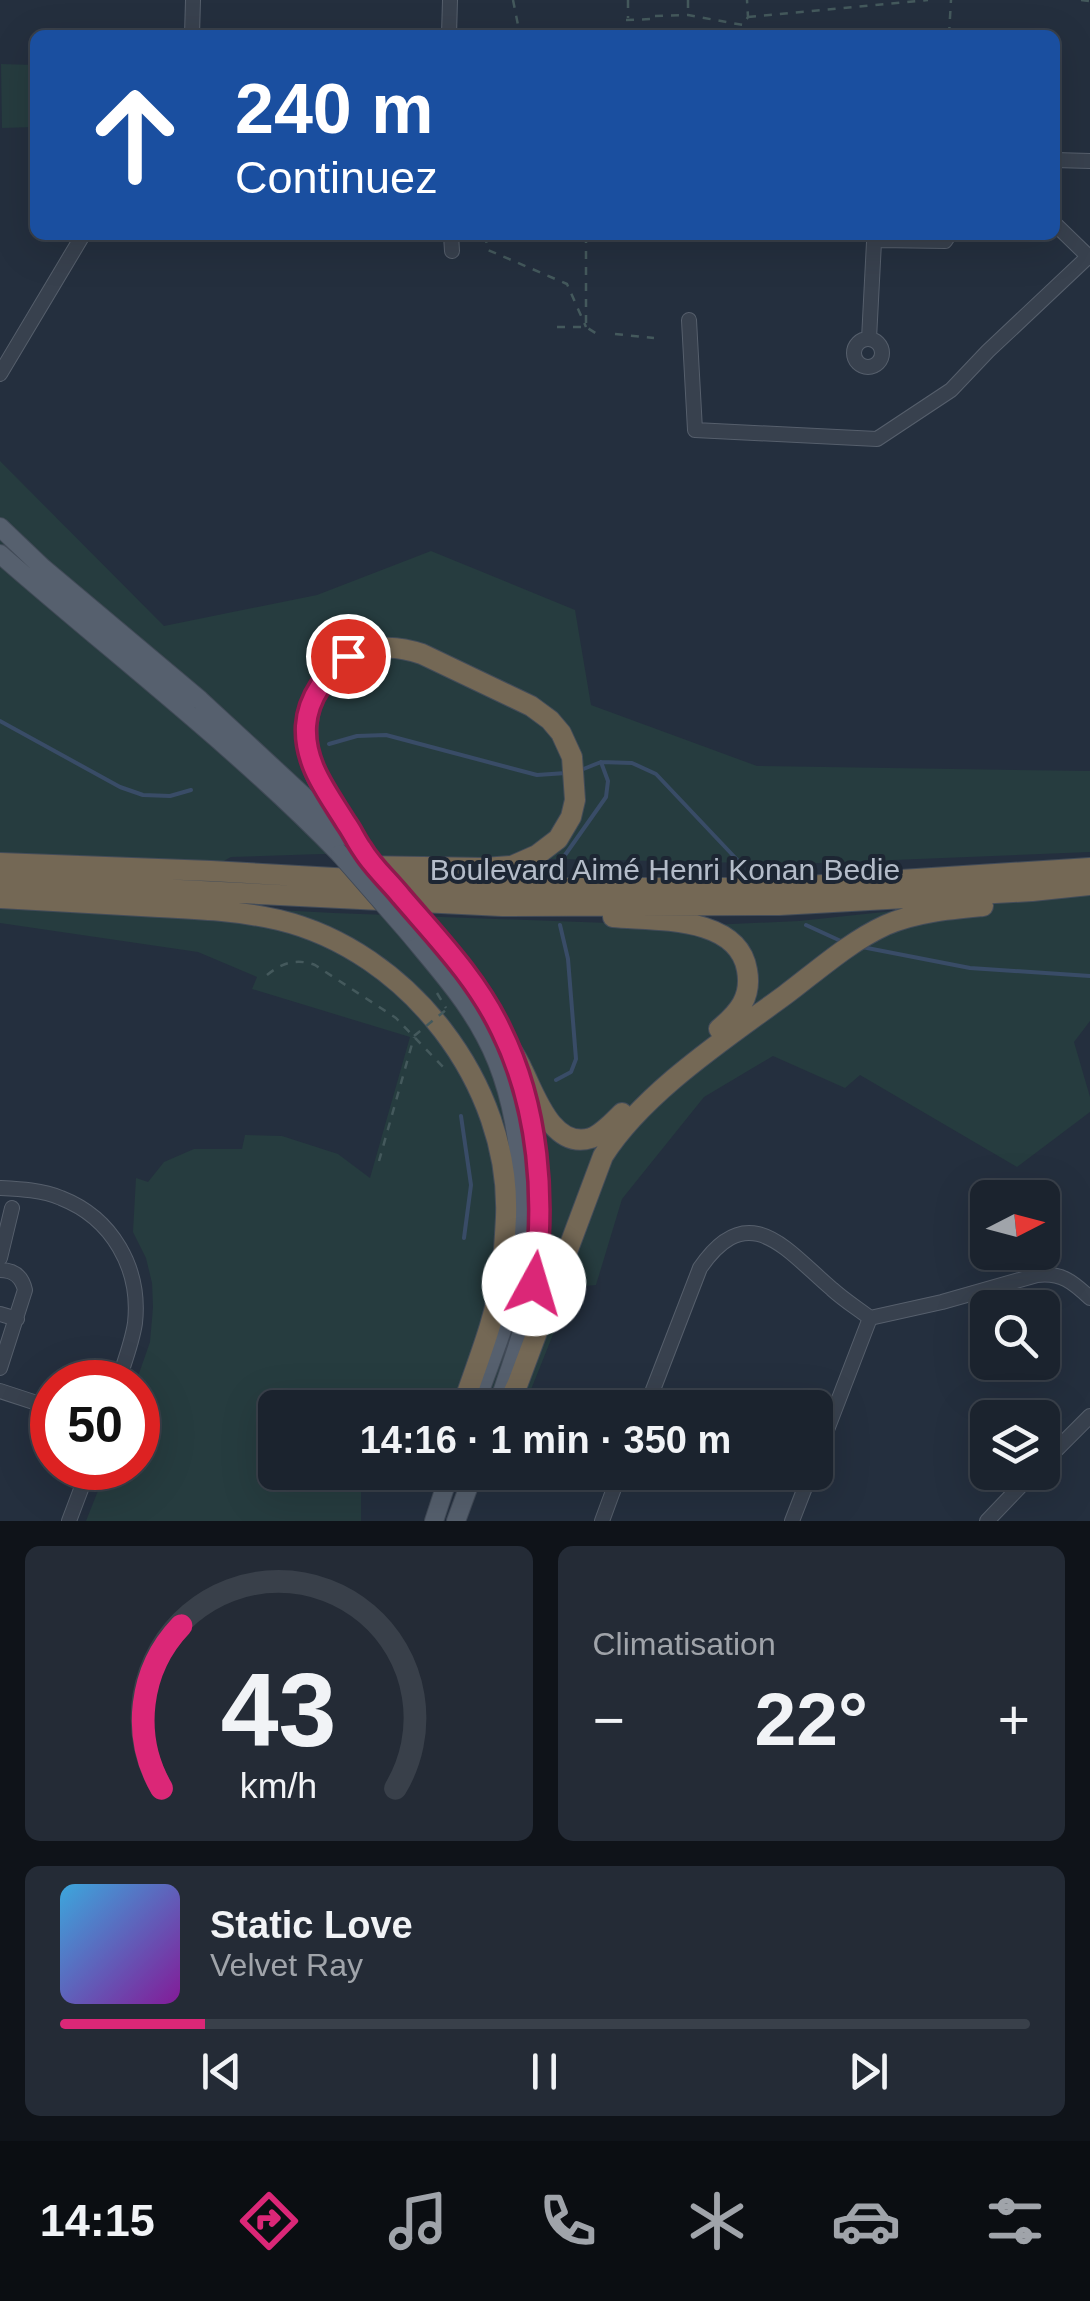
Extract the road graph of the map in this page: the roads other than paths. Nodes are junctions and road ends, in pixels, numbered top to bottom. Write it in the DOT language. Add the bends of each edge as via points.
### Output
graph roads {
  1 [pos="193,0"];
  2 [pos="450,0"];
  3 [pos="192,30"];
  4 [pos="449,30"];
  5 [pos="1060,160"];
  6 [pos="1090,161"];
  7 [pos="1060,229"];
  8 [pos="80,240"];
  9 [pos="452,240"];
  10 [pos="879,240"];
  11 [pos="879,240"];
  12 [pos="946,240"];
  13 [pos="452,252"];
  14 [pos="1089,257"];
  15 [pos="689,320"];
  16 [pos="869,339"];
  17 [pos="0,374"];
  18 [pos="0,527"];
  19 [pos="0,554"];
  20 [pos="363,851"];
  21 [pos="0,863"];
  22 [pos="1090,868"];
  23 [pos="211,871"];
  24 [pos="0,880"];
  25 [pos="1090,885"];
  26 [pos="1032,891"];
  27 [pos="777,896"];
  28 [pos="0,898"];
  29 [pos="502,906"];
  30 [pos="507,1042"];
  31 [pos="0,1188"];
  32 [pos="12,1208"];
  33 [pos="0,1258"];
  34 [pos="0,1270"];
  35 [pos="1090,1298"];
  36 [pos="0,1314"];
  37 [pos="870,1318"];
  38 [pos="16,1319"];
  39 [pos="126,1360"];
  40 [pos="0,1368"];
  41 [pos="468,1390"];
  42 [pos="480,1390"];
  43 [pos="503,1390"];
  44 [pos="515,1390"];
  45 [pos="653,1390"];
  46 [pos="0,1391"];
  47 [pos="30,1401"];
  48 [pos="833,1414"];
  49 [pos="1090,1416"];
  50 [pos="1060,1446"];
  51 [pos="81,1490"];
  52 [pos="444,1490"];
  53 [pos="467,1490"];
  54 [pos="613,1490"];
  55 [pos="803,1490"];
  56 [pos="1017,1490"];
  57 [pos="69,1521"];
  58 [pos="434,1521"];
  59 [pos="456,1521"];
  60 [pos="602,1521"];
  61 [pos="792,1521"];
  62 [pos="987,1521"];
  1 -- 3 [label="street"];
  2 -- 4 [label="street"];
  5 -- 6 [label="street"];
  7 -- 14 [label="street"];
  8 -- 17 [label="street"];
  9 -- 13 [label="street"];
  10 -- 16 [label="street"];
  11 -- 12 [label="street"];
  14 -- 15 [label="street" via="951,390 877,439 694,430"];
  18 -- 20 [label="main road"];
  19 -- 42 [label="main road, bridge" via="304,818 408,932 488,1040 511,1110 519,1247"];
  20 -- 23 [label="highway" via="320,784 306,724 319,686 348,656 385,646 422,654 531,706 561,732 575,772 571,817 558,839 512,866 238,864"];
  20 -- 30 [label="main road, bridge" via="474,984"];
  21 -- 23 [label="highway, Boulevard Aimé Henri Konan Bedie"];
  22 -- 27 [label="highway, Boulevard Aimé Henri Konan Bedie"];
  23 -- 27 [label="highway, Boulevard Aimé Henri Konan Bedie" via="514,888 734,889"];
  24 -- 29 [label="highway, Boulevard Aimé Henri Konan Bedie"];
  25 -- 26 [label="highway, Boulevard Aimé Henri Konan Bedie"];
  26 -- 27 [label="highway, Boulevard Aimé Henri Konan Bedie" via="815,903"];
  26 -- 44 [label="highway" via="998,904 900,920 859,940 638,1111 603,1156"];
  27 -- 29 [label="highway, Boulevard Aimé Henri Konan Bedie"];
  28 -- 41 [label="highway" via="281,920 342,944 428,1012 475,1081 501,1163 501,1280"];
  29 -- 30 [label="highway" via="691,923 740,950 748,974 737,1013 596,1137 582,1140 556,1130"];
  30 -- 43 [label="main road" via="532,1130 540,1244"];
  31 -- 39 [label="street" via="60,1197 102,1223 118,1243 136,1311"];
  32 -- 33 [label="street"];
  34 -- 38 [label="street" via="23,1282"];
  35 -- 37 [label="street" via="1052,1273"];
  36 -- 38 [label="street"];
  37 -- 45 [label="street" via="780,1243 763,1235 726,1238 700,1268"];
  37 -- 48 [label="street"];
  38 -- 40 [label="street"];
  46 -- 47 [label="street"];
  49 -- 50 [label="street"];
  51 -- 57 [label="street"];
  52 -- 58 [label="main road"];
  53 -- 59 [label="main road"];
  54 -- 60 [label="street"];
  55 -- 61 [label="street"];
  56 -- 62 [label="street"];
}
